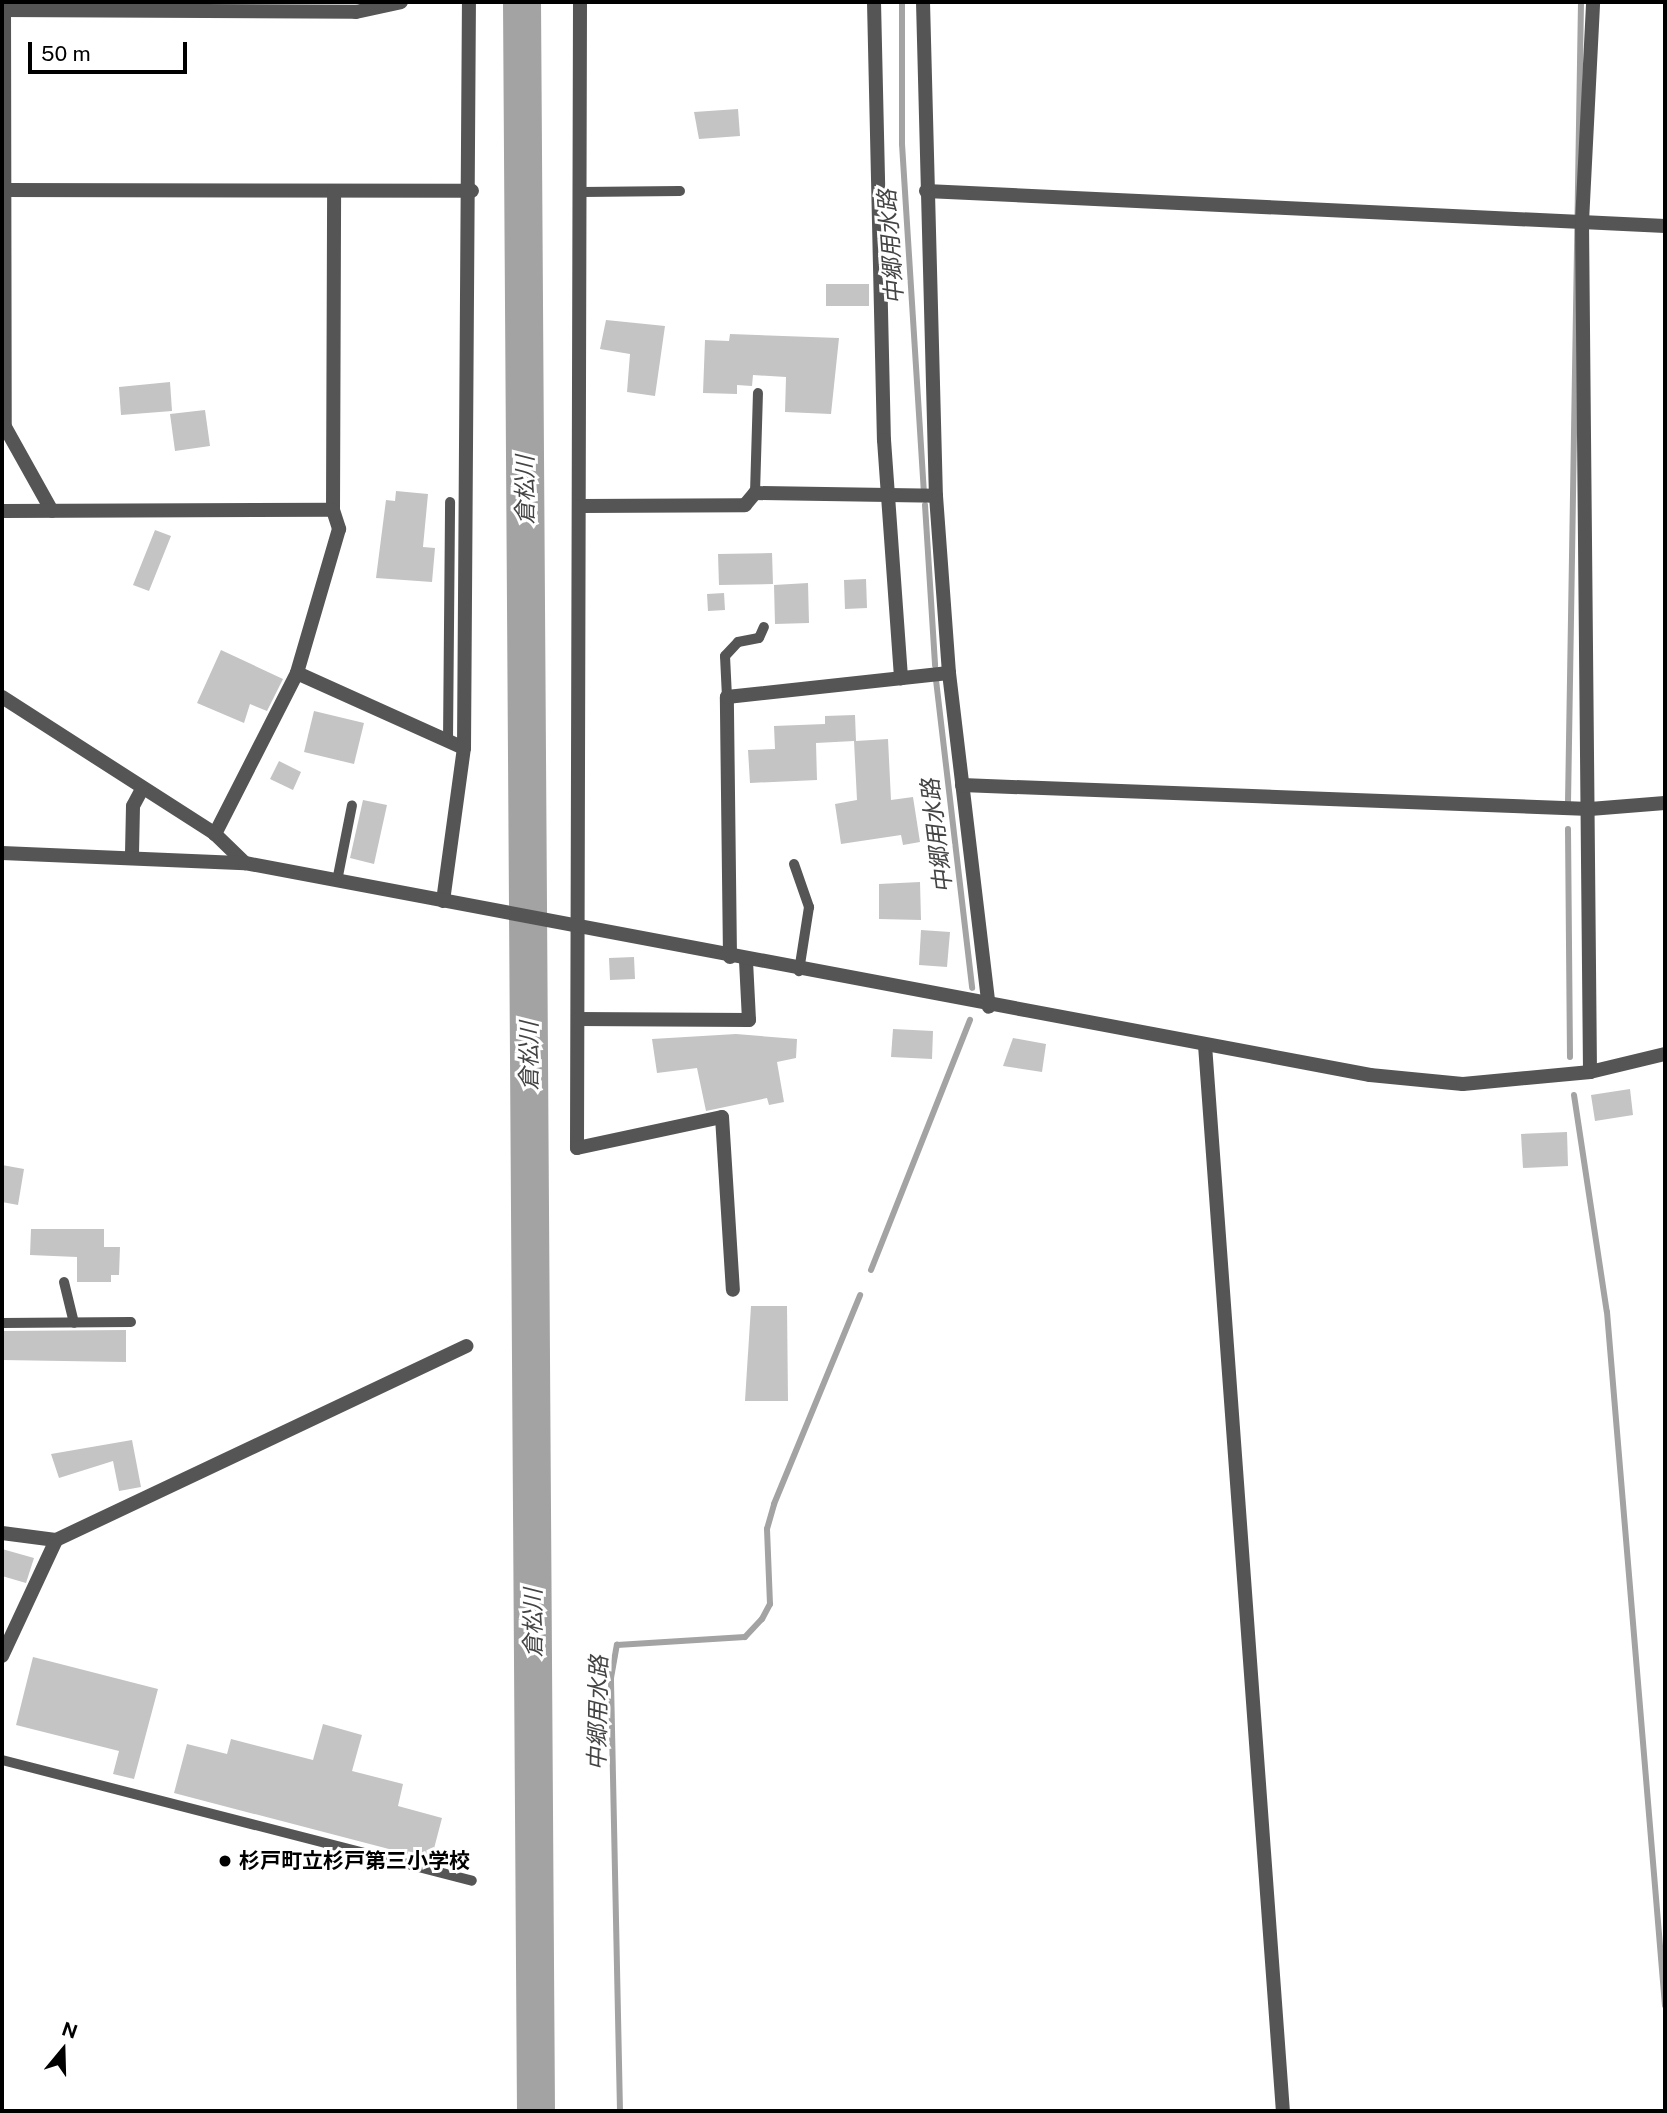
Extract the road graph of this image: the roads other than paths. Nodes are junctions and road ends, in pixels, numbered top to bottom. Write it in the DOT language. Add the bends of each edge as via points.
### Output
graph roads {
  1 [pos="401,2"];
  2 [pos="469,2"];
  3 [pos="580,2"];
  4 [pos="874,2"];
  5 [pos="923,2"];
  6 [pos="1593,2"];
  7 [pos="3,7"];
  8 [pos="4,190"];
  9 [pos="334,191"];
  10 [pos="472,191"];
  11 [pos="680,191"];
  12 [pos="926,191"];
  13 [pos="582,192"];
  14 [pos="1582,222"];
  15 [pos="1665,226"];
  16 [pos="758,393"];
  17 [pos="755,493"];
  18 [pos="888,495"];
  19 [pos="936,496"];
  20 [pos="450,502"];
  21 [pos="580,506"];
  22 [pos="333,510"];
  23 [pos="2,511"];
  24 [pos="52,511"];
  25 [pos="764,627"];
  26 [pos="296,673"];
  27 [pos="948,673"];
  28 [pos="901,678"];
  29 [pos="2,697"];
  30 [pos="727,697"];
  31 [pos="448,741"];
  32 [pos="464,748"];
  33 [pos="961,785"];
  34 [pos="142,789"];
  35 [pos="1665,803"];
  36 [pos="352,805"];
  37 [pos="1590,809"];
  38 [pos="215,834"];
  39 [pos="2,853"];
  40 [pos="132,854"];
  41 [pos="245,863"];
  42 [pos="794,864"];
  43 [pos="337,881"];
  44 [pos="443,901"];
  45 [pos="577,928"];
  46 [pos="730,957"];
  47 [pos="746,961"];
  48 [pos="799,971"];
  49 [pos="989,1007"];
  50 [pos="578,1019"];
  51 [pos="1205,1045"];
  52 [pos="1665,1054"];
  53 [pos="1590,1072"];
  54 [pos="64,1282"];
  55 [pos="733,1290"];
  56 [pos="131,1322"];
  57 [pos="2,1323"];
  58 [pos="74,1323"];
  59 [pos="467,1346"];
  60 [pos="2,1533"];
  61 [pos="56,1541"];
  62 [pos="2,1656"];
  63 [pos="2,1760"];
  64 [pos="472,1881"];
  65 [pos="1283,2111"];
  1 -- 7 [label="street" via="356,12"];
  2 -- 10 [label="street"];
  3 -- 13 [label="street"];
  4 -- 18 [label="street"];
  5 -- 12 [label="street"];
  6 -- 14 [label="street"];
  7 -- 8 [label="street"];
  8 -- 9 [label="street"];
  8 -- 24 [label="street" via="5,427"];
  9 -- 10 [label="street"];
  9 -- 22 [label="street"];
  10 -- 32 [label="street"];
  11 -- 13 [label="lane"];
  12 -- 14 [label="street"];
  12 -- 19 [label="street"];
  13 -- 21 [label="street" via="576,341"];
  14 -- 15 [label="street"];
  14 -- 37 [label="street"];
  16 -- 17 [label="lane"];
  17 -- 18 [label="street"];
  17 -- 21 [label="street" via="745,505"];
  18 -- 19 [label="street"];
  18 -- 28 [label="street"];
  19 -- 27 [label="street"];
  20 -- 31 [label="lane"];
  21 -- 45 [label="street"];
  22 -- 24 [label="street"];
  22 -- 26 [label="street" via="339,530"];
  23 -- 24 [label="street"];
  25 -- 30 [label="lane" via="759,638 738,642 726,656"];
  26 -- 31 [label="street"];
  26 -- 38 [label="street"];
  27 -- 28 [label="street"];
  27 -- 33 [label="street"];
  28 -- 30 [label="street"];
  29 -- 34 [label="street"];
  30 -- 46 [label="street"];
  31 -- 32 [label="street"];
  32 -- 44 [label="street"];
  33 -- 37 [label="street"];
  33 -- 49 [label="street"];
  34 -- 38 [label="street"];
  34 -- 40 [label="street" via="133,806"];
  35 -- 37 [label="street"];
  36 -- 43 [label="lane"];
  37 -- 53 [label="street"];
  38 -- 41 [label="street"];
  39 -- 40 [label="street"];
  40 -- 41 [label="street"];
  41 -- 43 [label="street"];
  42 -- 48 [label="lane" via="809,907"];
  43 -- 44 [label="street"];
  44 -- 45 [label="street"];
  45 -- 46 [label="street"];
  45 -- 50 [label="street"];
  46 -- 47 [label="street"];
  47 -- 48 [label="street"];
  47 -- 50 [label="street" via="749,1020"];
  48 -- 49 [label="street"];
  49 -- 51 [label="street"];
  50 -- 55 [label="street" via="577,1148 722,1116"];
  51 -- 53 [label="street" via="1370,1075 1463,1084"];
  51 -- 65 [label="street"];
  52 -- 53 [label="street"];
  54 -- 58 [label="lane"];
  56 -- 58 [label="lane"];
  57 -- 58 [label="lane"];
  59 -- 61 [label="street"];
  60 -- 61 [label="street"];
  61 -- 62 [label="street"];
  63 -- 64 [label="lane"];
}
